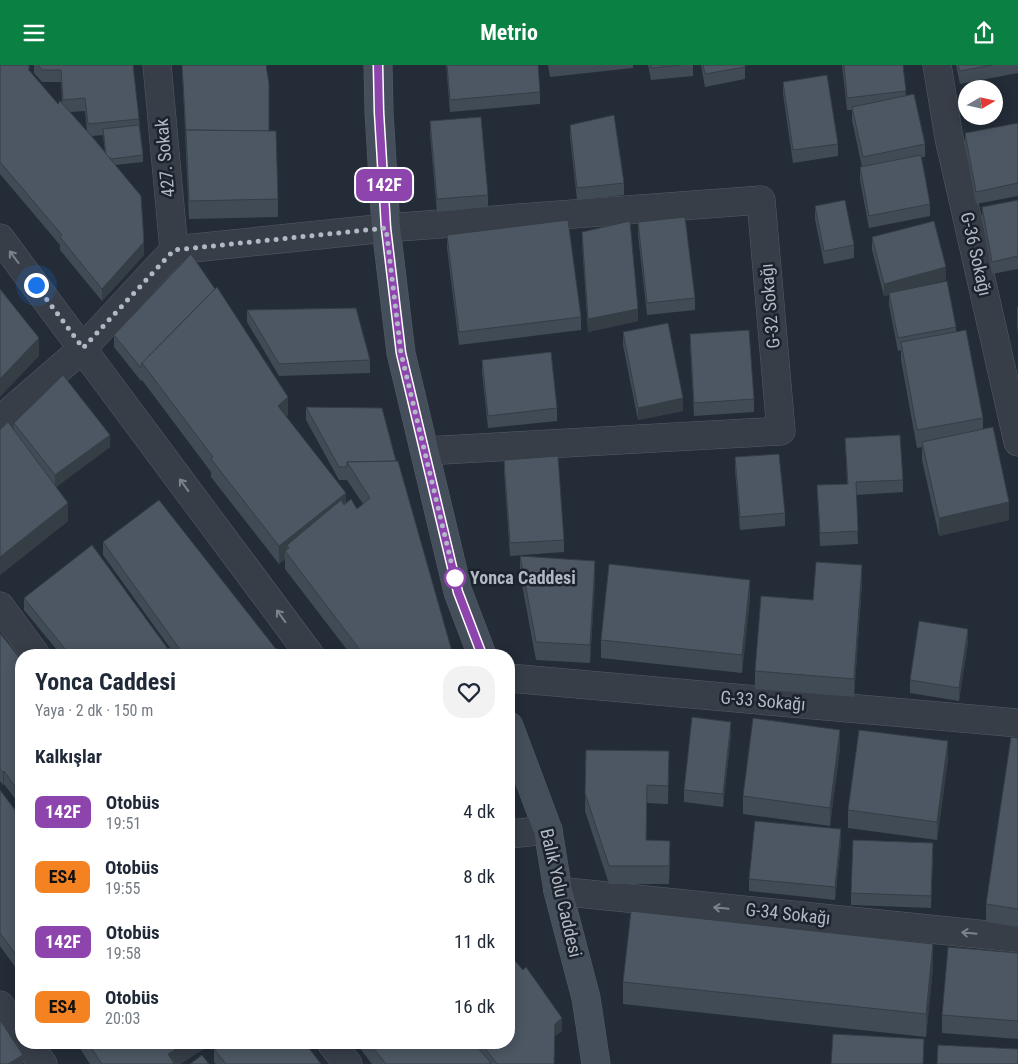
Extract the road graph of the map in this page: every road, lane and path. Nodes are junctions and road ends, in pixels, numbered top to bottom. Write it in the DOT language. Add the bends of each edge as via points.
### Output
graph roads {
  1 [pos="157,65"];
  2 [pos="378,65"];
  3 [pos="937,65"];
  4 [pos="386,228"];
  5 [pos="0,238"];
  6 [pos="174,250"];
  7 [pos="83,348"];
  8 [pos="0,420"];
  9 [pos="1018,442"];
  10 [pos="424,451"];
  11 [pos="0,606"];
  12 [pos="32,649"];
  13 [pos="306,649"];
  14 [pos="480,649"];
  15 [pos="515,679"];
  16 [pos="1018,723"];
  17 [pos="515,742"];
  18 [pos="548,830"];
  19 [pos="515,833"];
  20 [pos="558,891"];
  21 [pos="1018,938"];
  22 [pos="0,1005"];
  23 [pos="15,1024"];
  24 [pos="336,1049"];
  25 [pos="348,1064"];
  26 [pos="596,1064"];
  1 -- 6 [label="street, 427. Sokak"];
  2 -- 4 [label="main road"];
  3 -- 9 [label="street, G-36 Sokağı" via="949,138"];
  4 -- 6 [label="street"];
  4 -- 10 [label="main road" via="401,353"];
  4 -- 10 [label="street, G-32 Sokağı" via="761,200 781,431"];
  7 -- 5 [label="street, one-way"];
  6 -- 7 [label="street"];
  7 -- 8 [label="street"];
  13 -- 7 [label="street, one-way"];
  10 -- 14 [label="main road" via="458,592"];
  11 -- 12 [label="street"];
  15 -- 16 [label="street, G-33 Sokağı"];
  17 -- 18 [label="main road, Balık Yolu Caddesi"];
  18 -- 19 [label="street"];
  18 -- 20 [label="main road, Balık Yolu Caddesi"];
  21 -- 20 [label="street, G-34 Sokağı, one-way"];
  20 -- 26 [label="main road, Balık Yolu Caddesi" via="586,998"];
  22 -- 23 [label="street"];
  24 -- 25 [label="street"];
}
